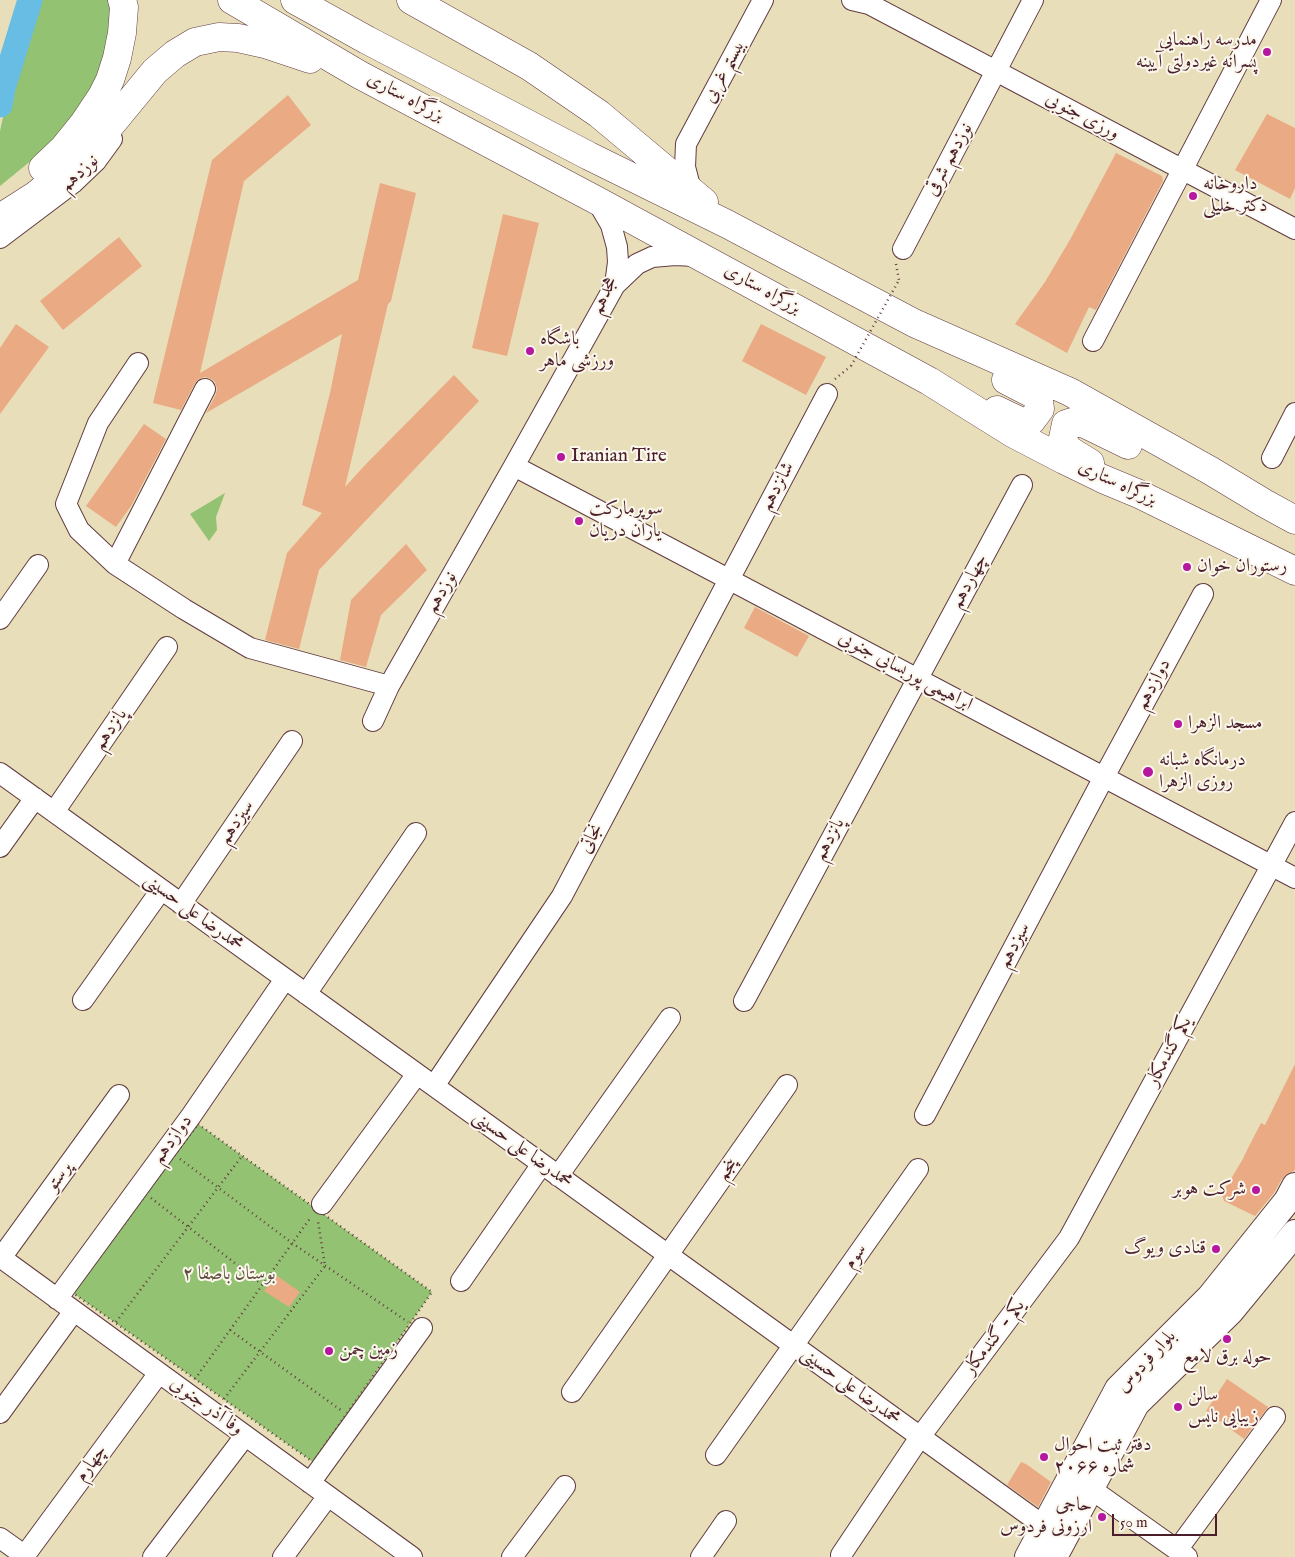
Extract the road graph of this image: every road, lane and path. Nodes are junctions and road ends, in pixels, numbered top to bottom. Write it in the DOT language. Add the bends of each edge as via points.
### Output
graph roads {
  1 [pos="122,0"];
  2 [pos="232,0"];
  3 [pos="295,0"];
  4 [pos="411,0"];
  5 [pos="763,0"];
  6 [pos="1033,0"];
  7 [pos="1271,0"];
  8 [pos="862,2"];
  9 [pos="996,71"];
  10 [pos="360,74"];
  11 [pos="139,91"];
  12 [pos="686,144"];
  13 [pos="656,161"];
  14 [pos="1183,170"];
  15 [pos="691,190"];
  16 [pos="0,198"];
  17 [pos="596,200"];
  18 [pos="0,218"];
  19 [pos="727,224"];
  20 [pos="1295,229"];
  21 [pos="0,238"];
  22 [pos="903,249"];
  23 [pos="699,256"];
  24 [pos="899,280"];
  25 [pos="614,285"];
  26 [pos="914,323"];
  27 [pos="1093,341"];
  28 [pos="138,363"];
  29 [pos="929,381"];
  30 [pos="205,389"];
  31 [pos="827,394"];
  32 [pos="1295,413"];
  33 [pos="1272,458"];
  34 [pos="514,466"];
  35 [pos="1022,485"];
  36 [pos="1139,494"];
  37 [pos="1264,503"];
  38 [pos="1295,520"];
  39 [pos="38,564"];
  40 [pos="115,564"];
  41 [pos="1295,571"];
  42 [pos="730,580"];
  43 [pos="1203,594"];
  44 [pos="0,619"];
  45 [pos="167,647"];
  46 [pos="918,679"];
  47 [pos="389,686"];
  48 [pos="373,721"];
  49 [pos="292,741"];
  50 [pos="0,774"];
  51 [pos="1104,777"];
  52 [pos="35,798"];
  53 [pos="54,812"];
  54 [pos="1295,822"];
  55 [pos="416,833"];
  56 [pos="0,847"];
  57 [pos="1272,865"];
  58 [pos="1295,878"];
  59 [pos="161,890"];
  60 [pos="181,904"];
  61 [pos="285,979"];
  62 [pos="306,994"];
  63 [pos="83,1000"];
  64 [pos="744,1001"];
  65 [pos="670,1018"];
  66 [pos="417,1074"];
  67 [pos="787,1085"];
  68 [pos="434,1086"];
  69 [pos="118,1095"];
  70 [pos="925,1115"];
  71 [pos="175,1155"];
  72 [pos="242,1156"];
  73 [pos="918,1169"];
  74 [pos="550,1170"];
  75 [pos="1295,1186"];
  76 [pos="218,1188"];
  77 [pos="147,1194"];
  78 [pos="320,1206"];
  79 [pos="188,1227"];
  80 [pos="1295,1232"];
  81 [pos="1070,1238"];
  82 [pos="292,1243"];
  83 [pos="668,1256"];
  84 [pos="1,1258"];
  85 [pos="325,1266"];
  86 [pos="461,1281"];
  87 [pos="262,1285"];
  88 [pos="57,1299"];
  89 [pos="74,1311"];
  90 [pos="116,1323"];
  91 [pos="416,1326"];
  92 [pos="230,1330"];
  93 [pos="794,1346"];
  94 [pos="261,1351"];
  95 [pos="159,1373"];
  96 [pos="195,1379"];
  97 [pos="572,1392"];
  98 [pos="224,1399"];
  99 [pos="0,1413"];
  100 [pos="346,1414"];
  101 [pos="1275,1417"];
  102 [pos="245,1436"];
  103 [pos="920,1437"];
  104 [pos="716,1455"];
  105 [pos="310,1483"];
  106 [pos="566,1486"];
  107 [pos="1091,1489"];
  108 [pos="328,1496"];
  109 [pos="726,1521"];
  110 [pos="1044,1526"];
  111 [pos="0,1538"];
  112 [pos="1182,1554"];
  113 [pos="841,1555"];
  114 [pos="408,1556"];
  115 [pos="153,1557"];
  116 [pos="283,1557"];
  117 [pos="512,1557"];
  118 [pos="701,1557"];
  119 [pos="1028,1557"];
  120 [pos="1054,1557"];
  1 -- 16 [label="highway" via="122,33 117,58 102,96 64,149"];
  2 -- 10 [label="highway, بزرگراه ستاری"];
  3 -- 19 [label="highway, بزرگراه ستاری" via="589,156"];
  4 -- 13 [label="highway, بزرگراه ستاری" via="529,66 599,114"];
  5 -- 12 [label="street, بیستم غربی"];
  6 -- 9 [label="street, نوزدهم شرقی"];
  7 -- 14 [label="street"];
  8 -- 9 [label="street, ورزی جنوبی"];
  9 -- 14 [label="street, ورزی جنوبی"];
  9 -- 22 [label="street, نوزدهم شرقی"];
  10 -- 11 [label="highway" via="265,44 219,37 194,42 175,54"];
  10 -- 17 [label="highway, بزرگراه ستاری"];
  11 -- 18 [label="highway" via="76,162 36,195"];
  11 -- 21 [label="street, نوزدهم" via="96,161 73,184"];
  12 -- 13 [label="street" via="672,155"];
  12 -- 15 [label="street" via="685,167"];
  13 -- 15 [label="highway, بزرگراه ستاری"];
  14 -- 20 [label="street, ورزی جنوبی"];
  14 -- 27 [label="street"];
  15 -- 19 [label="highway, بزرگراه ستاری"];
  17 -- 23 [label="highway, بزرگراه ستاری"];
  17 -- 25 [label="street, هجدهم" via="611,225 617,247"];
  19 -- 26 [label="highway, بزرگراه ستاری"];
  23 -- 25 [label="street" via="652,257 637,264"];
  23 -- 29 [label="highway, بزرگراه ستاری"];
  24 -- 31 [label="path, bridge" via="852,366 836,377"];
  25 -- 34 [label="street, هجدهم"];
  26 -- 29 [label="highway" via="941,343 1034,395 1040,409 1031,421 1024,423"];
  26 -- 37 [label="highway, بزرگراه ستاری" via="1070,392"];
  28 -- 40 [label="street" via="98,423 66,504 78,530"];
  29 -- 36 [label="highway, بزرگراه ستاری" via="1014,434"];
  30 -- 40 [label="street"];
  31 -- 42 [label="street, شانزدهم"];
  32 -- 33 [label="street"];
  34 -- 42 [label="street, ابراهیمی پوربسابی جنوبی"];
  34 -- 47 [label="street, نوزدهم"];
  35 -- 46 [label="street, چهاردهم"];
  36 -- 37 [label="highway" via="1070,450 1063,438 1066,424 1085,424 1191,479"];
  36 -- 41 [label="highway, بزرگراه ستاری"];
  37 -- 38 [label="highway, بزرگراه ستاری"];
  39 -- 44 [label="street"];
  40 -- 47 [label="street" via="250,648"];
  42 -- 46 [label="street, ابراهیمی پوربسابی جنوبی"];
  42 -- 68 [label="street, نجاتی" via="562,896"];
  43 -- 51 [label="street, دوازدهم"];
  45 -- 53 [label="street, پانزدهم"];
  46 -- 51 [label="street, ابراهیمی پوربسابی جنوبی"];
  46 -- 64 [label="street, پانزدهم"];
  47 -- 48 [label="street, نوزدهم"];
  49 -- 60 [label="street, سیزدهم"];
  50 -- 52 [label="street, محمدرضا علی حسینی"];
  51 -- 57 [label="street, ابراهیمی پوربسابی جنوبی"];
  51 -- 70 [label="street, سیزدهم"];
  52 -- 53 [label="street, محمدرضا علی حسینی"];
  52 -- 56 [label="street"];
  53 -- 59 [label="street, محمدرضا علی حسینی"];
  54 -- 57 [label="street, یکم گندمکار"];
  55 -- 62 [label="street"];
  57 -- 58 [label="street, ابراهیمی پوربسابی جنوبی"];
  57 -- 81 [label="street, یکم گندمکار"];
  59 -- 60 [label="street, محمدرضا علی حسینی"];
  59 -- 63 [label="street"];
  60 -- 61 [label="street, محمدرضا علی حسینی"];
  61 -- 62 [label="street, محمدرضا علی حسینی"];
  61 -- 88 [label="street, دوازدهم" via="191,1116"];
  62 -- 66 [label="street, محمدرضا علی حسینی"];
  65 -- 74 [label="street"];
  66 -- 68 [label="street, محمدرضا علی حسینی"];
  66 -- 78 [label="street"];
  67 -- 83 [label="street, پنجم"];
  68 -- 74 [label="street, محمدرضا علی حسینی"];
  69 -- 84 [label="street, پرستو"];
  71 -- 72 [label="path" via="198,1124"];
  71 -- 76 [label="path"];
  71 -- 77 [label="path"];
  72 -- 76 [label="path"];
  72 -- 78 [label="path"];
  73 -- 93 [label="street, سوم"];
  74 -- 83 [label="street, محمدرضا علی حسینی"];
  74 -- 86 [label="street"];
  75 -- 110 [label="main road, بلوار فردوس" via="1287,1201 1210,1297 1118,1389"];
  76 -- 79 [label="path"];
  76 -- 82 [label="path"];
  77 -- 79 [label="path"];
  77 -- 90 [label="path" via="74,1293"];
  78 -- 82 [label="path"];
  78 -- 85 [label="path"];
  78 -- 91 [label="path" via="432,1292"];
  79 -- 87 [label="path"];
  79 -- 90 [label="path"];
  80 -- 107 [label="main road, بلوار فردوس" via="1230,1312 1136,1404"];
  81 -- 103 [label="street, یکم - گندمکار"];
  82 -- 85 [label="path"];
  82 -- 87 [label="path"];
  83 -- 93 [label="street, محمدرضا علی حسینی"];
  83 -- 97 [label="street, پنجم"];
  84 -- 88 [label="street, وفا آذر جنوبی"];
  85 -- 91 [label="path"];
  85 -- 94 [label="path"];
  87 -- 92 [label="path"];
  88 -- 89 [label="street, وفا آذر جنوبی"];
  89 -- 95 [label="street, وفا آذر جنوبی"];
  89 -- 99 [label="street"];
  90 -- 96 [label="path"];
  91 -- 100 [label="path"];
  91 -- 105 [label="street"];
  92 -- 94 [label="path"];
  92 -- 96 [label="path"];
  93 -- 103 [label="street, محمدرضا علی حسینی"];
  93 -- 104 [label="street"];
  94 -- 98 [label="path"];
  94 -- 100 [label="path"];
  95 -- 102 [label="street, وفا آذر جنوبی"];
  95 -- 111 [label="street, چهارم" via="28,1552 21,1553"];
  96 -- 98 [label="path"];
  98 -- 100 [label="path" via="313,1462"];
  101 -- 112 [label="street"];
  102 -- 105 [label="street, وفا آذر جنوبی"];
  102 -- 115 [label="street"];
  103 -- 110 [label="street, محمدرضا علی حسینی"];
  103 -- 113 [label="street, یکم - گندمکار"];
  105 -- 108 [label="street, وفا آذر جنوبی"];
  106 -- 117 [label="street"];
  107 -- 112 [label="street"];
  107 -- 120 [label="main road, بلوار فردوس"];
  108 -- 114 [label="street, وفا آذر جنوبی"];
  108 -- 116 [label="street"];
  109 -- 118 [label="street"];
  110 -- 119 [label="main road, بلوار فردوس"];
}
